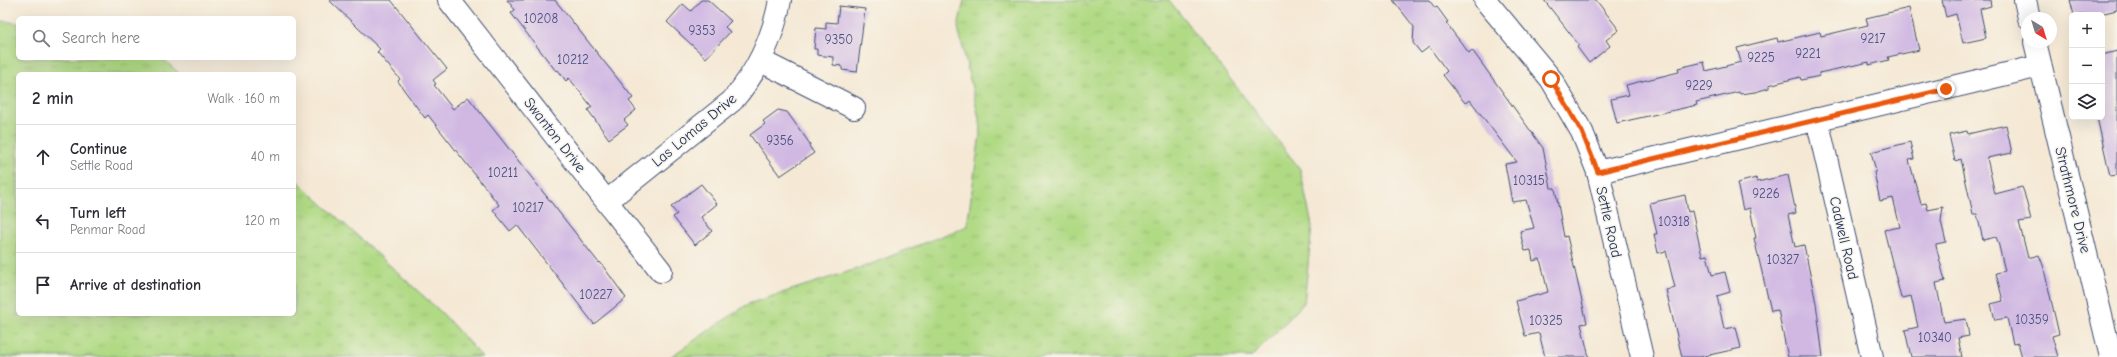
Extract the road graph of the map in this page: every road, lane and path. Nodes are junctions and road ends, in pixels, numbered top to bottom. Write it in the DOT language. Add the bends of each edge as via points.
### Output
graph roads {
  1 [pos="449,0"];
  2 [pos="780,0"];
  3 [pos="1485,0"];
  4 [pos="2025,0"];
  5 [pos="2028,12"];
  6 [pos="2036,48"];
  7 [pos="761,61"];
  8 [pos="2040,66"];
  9 [pos="854,108"];
  10 [pos="1817,119"];
  11 [pos="1598,172"];
  12 [pos="607,201"];
  13 [pos="661,271"];
  14 [pos="1642,357"];
  15 [pos="1872,357"];
  16 [pos="2111,357"];
  1 -- 12 [label="street, Swanton Drive"];
  2 -- 7 [label="street, Las Lomas Drive" via="774,28"];
  3 -- 11 [label="street, Settle Road" via="1551,79 1582,132"];
  4 -- 5 [label="street"];
  6 -- 8 [label="street, Strathmore Drive"];
  7 -- 9 [label="street"];
  7 -- 12 [label="street, Las Lomas Drive" via="732,101"];
  8 -- 10 [label="street"];
  8 -- 16 [label="street, Strathmore Drive"];
  10 -- 11 [label="street"];
  10 -- 15 [label="street, Cadwell Road"];
  11 -- 14 [label="street, Settle Road"];
  12 -- 13 [label="street, Swanton Drive"];
}
